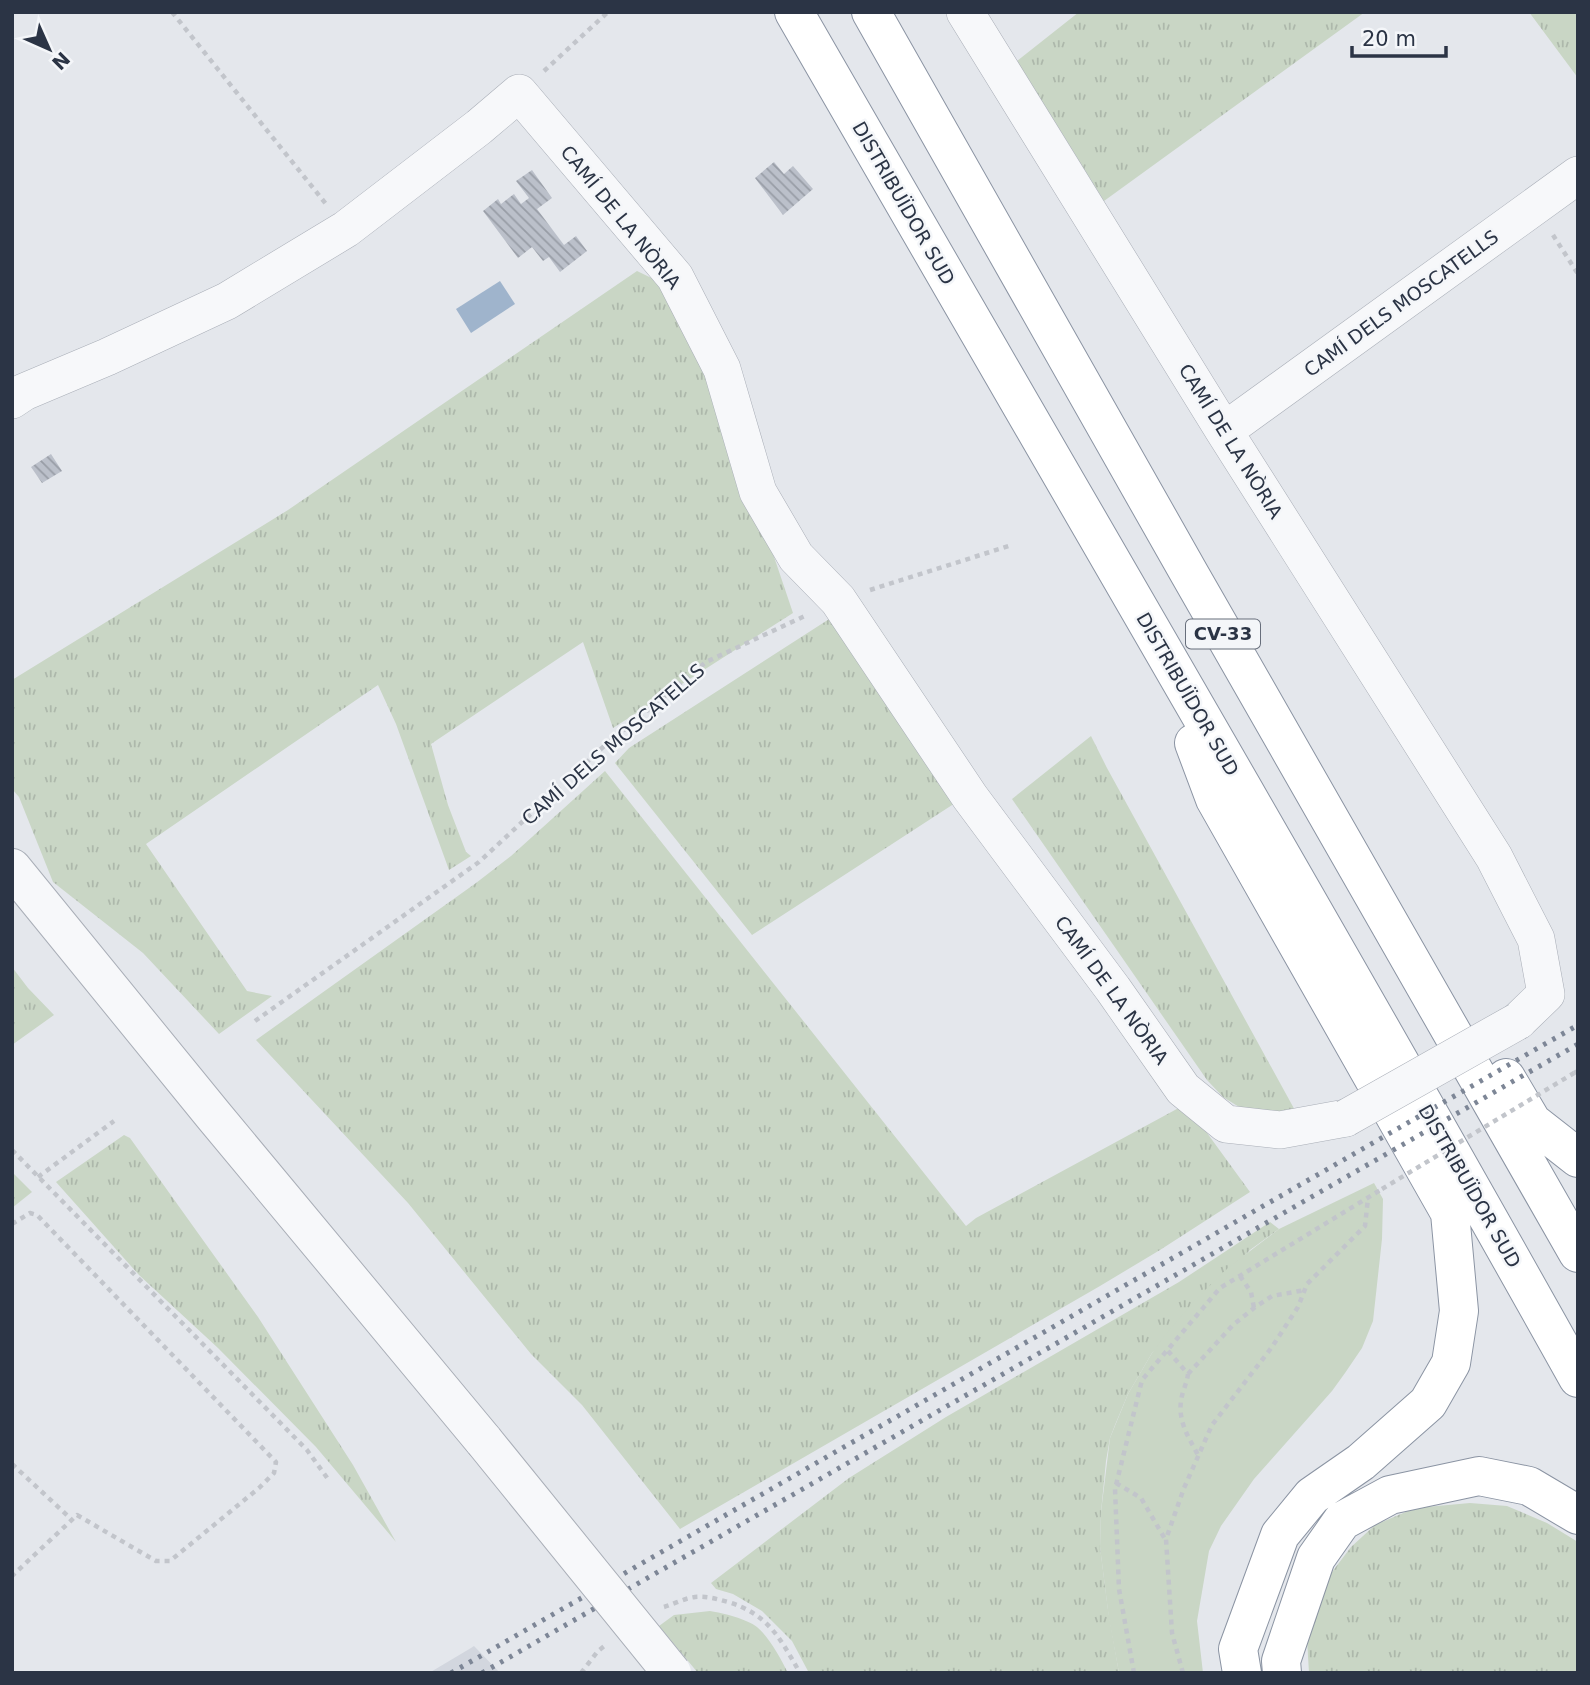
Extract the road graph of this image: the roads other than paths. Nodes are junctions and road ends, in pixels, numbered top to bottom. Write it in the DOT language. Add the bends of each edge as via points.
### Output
graph roads {
  1 [pos="794,12"];
  2 [pos="871,12"];
  3 [pos="965,12"];
  4 [pos="1578,175"];
  5 [pos="12,400"];
  6 [pos="1224,431"];
  7 [pos="1189,573"];
  8 [pos="1156,639"];
  9 [pos="12,868"];
  10 [pos="1578,1158"];
  11 [pos="1578,1253"];
  12 [pos="1578,1378"];
  13 [pos="1578,1515"];
  14 [pos="672,1673"];
  15 [pos="1242,1673"];
  16 [pos="1282,1673"];
  1 -- 8 [label="highway, DISTRIBUÏDOR SUD / CV-33"];
  2 -- 7 [label="highway, CV-33"];
  3 -- 6 [label="street, CAMÍ DE LA NÒRIA"];
  4 -- 6 [label="street, CAMÍ DELS MOSCATELLS"];
  5 -- 6 [label="street, CAMÍ DE LA NÒRIA, bridge" via="227,301 346,229 519,93 674,277 722,369 758,492 796,557 838,600 970,797 1183,1090 1226,1124 1280,1130 1346,1118 1518,1021 1546,994 1536,939 1494,857"];
  7 -- 10 [label="highway" via="1301,731 1532,1122"];
  7 -- 11 [label="highway, CV-33"];
  8 -- 12 [label="highway, DISTRIBUÏDOR SUD / CV-33"];
  8 -- 15 [label="highway" via="1215,799 1450,1213 1460,1311 1451,1363 1428,1403 1362,1462 1312,1496 1280,1535 1238,1649"];
  9 -- 14 [label="street, bridge"];
  13 -- 16 [label="highway" via="1529,1486 1479,1476 1390,1494 1342,1521 1316,1558 1281,1661"];
}
